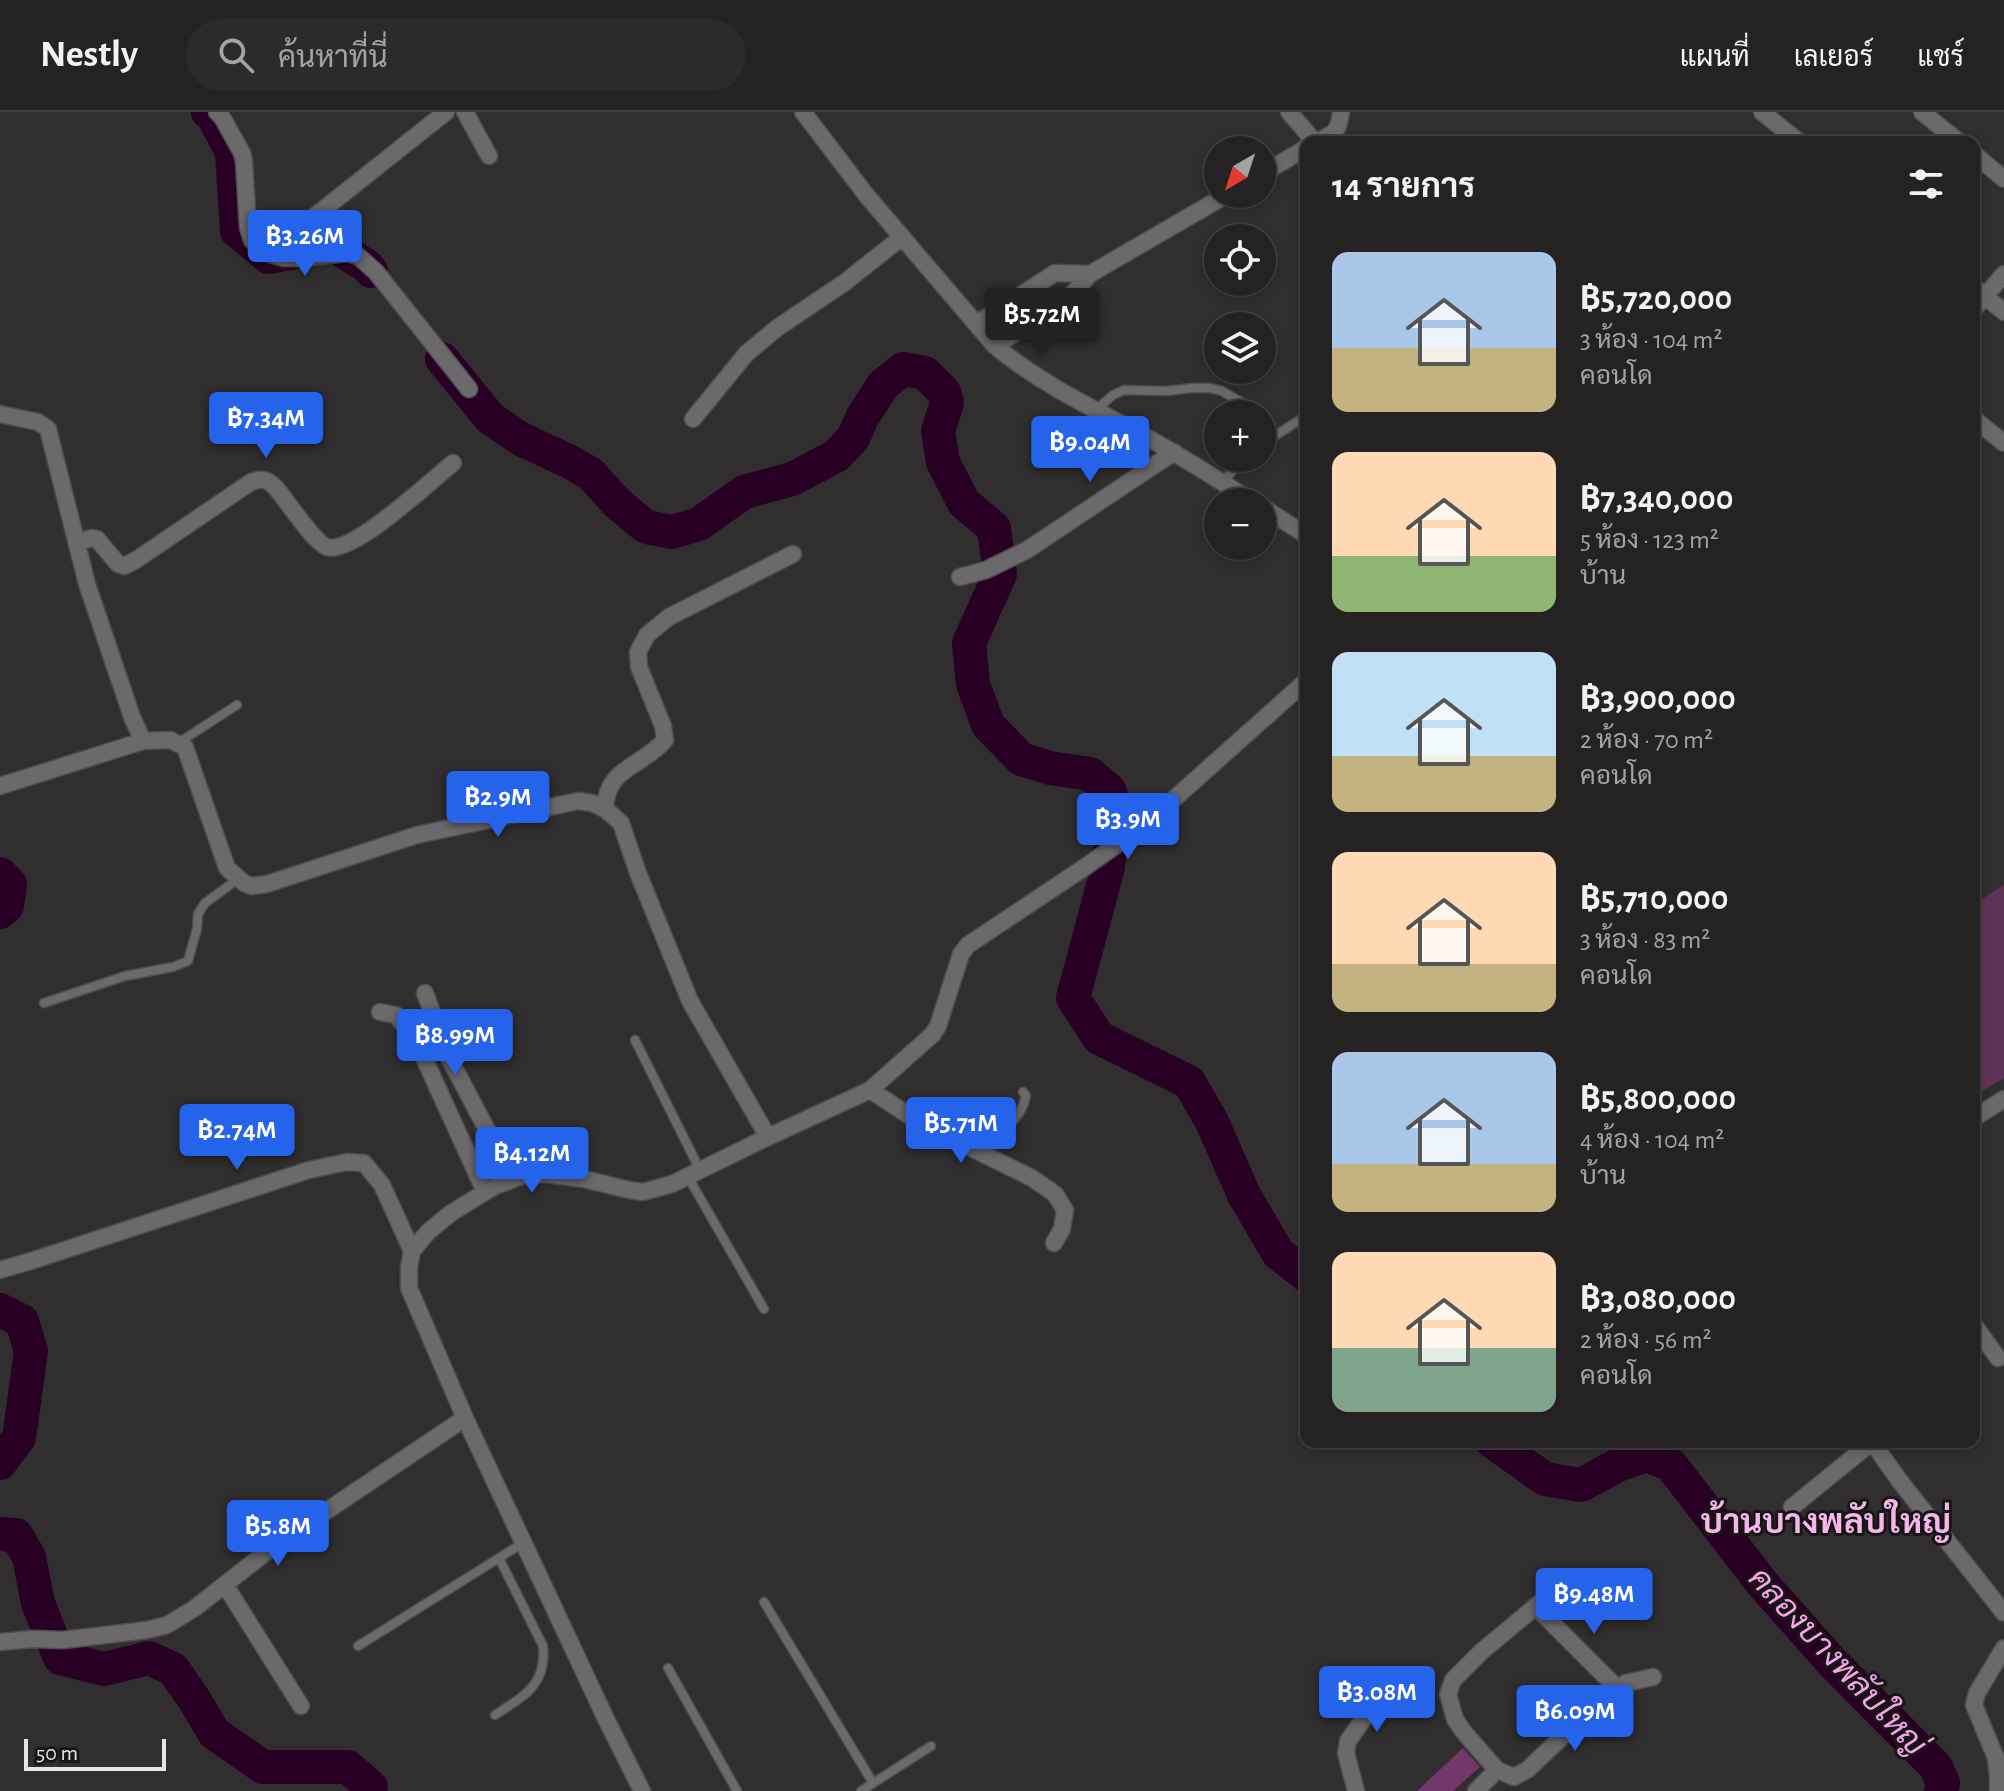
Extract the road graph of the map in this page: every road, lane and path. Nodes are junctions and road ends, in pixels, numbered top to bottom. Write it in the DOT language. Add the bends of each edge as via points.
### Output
graph roads {
  1 [pos="217,112"];
  2 [pos="446,112"];
  3 [pos="465,112"];
  4 [pos="803,112"];
  5 [pos="1289,112"];
  6 [pos="1341,112"];
  7 [pos="1762,112"];
  8 [pos="1922,112"];
  9 [pos="1311,136"];
  10 [pos="1329,136"];
  11 [pos="1792,136"];
  12 [pos="1952,136"];
  13 [pos="1300,152"];
  14 [pos="489,156"];
  15 [pos="1980,159"];
  16 [pos="1276,166"];
  17 [pos="2004,179"];
  18 [pos="1204,208"];
  19 [pos="310,220"];
  20 [pos="902,237"];
  21 [pos="1090,274"];
  22 [pos="2004,274"];
  23 [pos="1980,291"];
  24 [pos="2004,312"];
  25 [pos="976,324"];
  26 [pos="995,346"];
  27 [pos="469,389"];
  28 [pos="1238,400"];
  29 [pos="1096,410"];
  30 [pos="0,414"];
  31 [pos="693,419"];
  32 [pos="1300,420"];
  33 [pos="1980,424"];
  34 [pos="1276,435"];
  35 [pos="2004,443"];
  36 [pos="1174,452"];
  37 [pos="453,463"];
  38 [pos="1232,472"];
  39 [pos="1223,483"];
  40 [pos="1231,488"];
  41 [pos="1276,516"];
  42 [pos="1300,531"];
  43 [pos="77,543"];
  44 [pos="793,554"];
  45 [pos="960,577"];
  46 [pos="1300,686"];
  47 [pos="237,705"];
  48 [pos="143,741"];
  49 [pos="178,743"];
  50 [pos="0,786"];
  51 [pos="605,809"];
  52 [pos="238,879"];
  53 [pos="425,993"];
  54 [pos="44,1003"];
  55 [pos="380,1012"];
  56 [pos="635,1040"];
  57 [pos="870,1090"];
  58 [pos="1023,1092"];
  59 [pos="2004,1099"];
  60 [pos="1980,1114"];
  61 [pos="768,1137"];
  62 [pos="977,1150"];
  63 [pos="694,1173"];
  64 [pos="513,1179"];
  65 [pos="485,1192"];
  66 [pos="1054,1243"];
  67 [pos="412,1251"];
  68 [pos="0,1270"];
  69 [pos="764,1309"];
  70 [pos="1980,1333"];
  71 [pos="1998,1358"];
  72 [pos="465,1418"];
  73 [pos="1865,1448"];
  74 [pos="1876,1448"];
  75 [pos="1792,1507"];
  76 [pos="523,1542"];
  77 [pos="499,1558"];
  78 [pos="1565,1582"];
  79 [pos="225,1585"];
  80 [pos="764,1602"];
  81 [pos="2004,1613"];
  82 [pos="1543,1614"];
  83 [pos="0,1642"];
  84 [pos="358,1646"];
  85 [pos="2004,1648"];
  86 [pos="668,1668"];
  87 [pos="1653,1677"];
  88 [pos="1369,1687"];
  89 [pos="1616,1687"];
  90 [pos="301,1706"];
  91 [pos="495,1715"];
  92 [pos="931,1746"];
  93 [pos="1497,1770"];
  94 [pos="873,1783"];
  95 [pos="642,1791"];
  96 [pos="737,1791"];
  97 [pos="861,1791"];
  98 [pos="1356,1791"];
  99 [pos="1476,1791"];
  100 [pos="1998,1791"];
  1 -- 27 [label="street" via="242,153 248,227 256,244 284,258 358,256"];
  2 -- 19 [label="street"];
  3 -- 14 [label="street"];
  4 -- 20 [label="street"];
  5 -- 9 [label="street"];
  6 -- 10 [label="street" via="1339,127"];
  7 -- 11 [label="street"];
  8 -- 12 [label="street"];
  13 -- 16 [label="street"];
  15 -- 17 [label="street"];
  18 -- 21 [label="street"];
  20 -- 25 [label="street"];
  20 -- 31 [label="street" via="746,354"];
  21 -- 25 [label="street" via="1055,273"];
  21 -- 26 [label="street" via="1068,299"];
  22 -- 23 [label="street"];
  23 -- 24 [label="street"];
  25 -- 26 [label="street"];
  26 -- 29 [label="street" via="1052,387"];
  28 -- 29 [label="lane" via="1210,388 1124,390"];
  29 -- 36 [label="street"];
  30 -- 43 [label="street" via="48,429"];
  32 -- 34 [label="lane"];
  33 -- 35 [label="street"];
  36 -- 39 [label="street"];
  36 -- 45 [label="street" via="1027,550"];
  37 -- 43 [label="street" via="364,536 343,547 318,542 275,487 260,479 124,566 97,539"];
  38 -- 39 [label="lane"];
  39 -- 40 [label="street"];
  41 -- 42 [label="street"];
  43 -- 48 [label="street"];
  44 -- 51 [label="street" via="669,617 647,635 638,652 639,667 665,740 613,780 605,793"];
  46 -- 57 [label="street" via="1147,823 968,945 933,1034"];
  47 -- 49 [label="lane"];
  48 -- 49 [label="street"];
  48 -- 50 [label="street"];
  49 -- 52 [label="street" via="185,747 227,868"];
  51 -- 52 [label="street" via="578,801 417,835 267,884 251,886"];
  51 -- 61 [label="street" via="621,823 690,1001"];
  52 -- 54 [label="lane" via="198,914 188,961"];
  53 -- 64 [label="street" via="448,1056"];
  55 -- 65 [label="street" via="396,1015 417,1045"];
  56 -- 63 [label="lane"];
  57 -- 61 [label="street"];
  57 -- 62 [label="street"];
  58 -- 62 [label="lane" via="1024,1105 1015,1121"];
  59 -- 60 [label="street"];
  61 -- 63 [label="street"];
  62 -- 66 [label="street" via="1055,1194 1065,1210"];
  63 -- 64 [label="street" via="643,1192 545,1174"];
  63 -- 69 [label="lane"];
  64 -- 65 [label="street"];
  65 -- 67 [label="street" via="451,1213"];
  67 -- 68 [label="street" via="382,1185 364,1163 347,1162"];
  67 -- 72 [label="street" via="409,1288"];
  70 -- 71 [label="street"];
  72 -- 76 [label="street"];
  72 -- 79 [label="street" via="281,1541"];
  73 -- 75 [label="street"];
  74 -- 81 [label="street"];
  76 -- 77 [label="lane"];
  76 -- 95 [label="street"];
  77 -- 84 [label="lane"];
  77 -- 91 [label="lane" via="543,1646 544,1661 530,1691"];
  78 -- 93 [label="street" via="1453,1680 1448,1694 1455,1719"];
  79 -- 83 [label="street" via="167,1625 63,1640"];
  79 -- 90 [label="street"];
  80 -- 94 [label="lane"];
  82 -- 89 [label="street"];
  85 -- 100 [label="street" via="1974,1705 1996,1758"];
  86 -- 96 [label="lane"];
  87 -- 89 [label="street"];
  88 -- 98 [label="street" via="1372,1707 1348,1741 1346,1753"];
  89 -- 93 [label="street" via="1527,1770 1514,1777"];
  92 -- 94 [label="lane"];
  93 -- 99 [label="street"];
  94 -- 97 [label="lane"];
}
